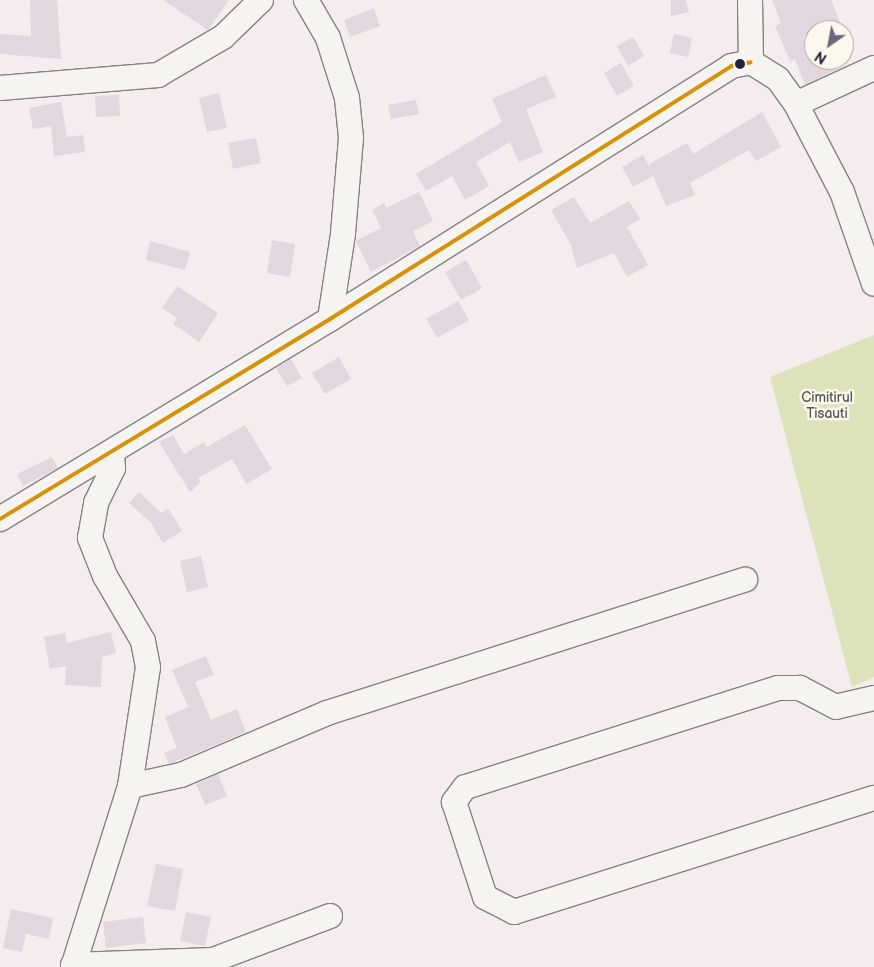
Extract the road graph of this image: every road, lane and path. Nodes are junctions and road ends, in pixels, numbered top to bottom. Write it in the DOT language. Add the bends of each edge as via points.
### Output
graph roads {
  1 [pos="261,0"];
  2 [pos="306,0"];
  3 [pos="750,0"];
  4 [pos="751,62"];
  5 [pos="874,68"];
  6 [pos="0,88"];
  7 [pos="796,104"];
  8 [pos="874,284"];
  9 [pos="330,318"];
  10 [pos="112,453"];
  11 [pos="0,519"];
  12 [pos="745,580"];
  13 [pos="874,698"];
  14 [pos="130,786"];
  15 [pos="874,798"];
  16 [pos="330,916"];
  17 [pos="73,966"];
  1 -- 6 [label="street" via="223,37 158,75"];
  2 -- 9 [label="street" via="328,38 347,98 350,138 343,234"];
  3 -- 4 [label="street"];
  4 -- 7 [label="street" via="778,79"];
  4 -- 9 [label="street" via="730,66"];
  5 -- 7 [label="street"];
  7 -- 8 [label="street" via="842,192"];
  9 -- 10 [label="street"];
  10 -- 11 [label="street"];
  10 -- 14 [label="street" via="112,468 90,523 90,538 105,576 147,653 145,702"];
  12 -- 14 [label="street" via="327,713 180,774"];
  13 -- 15 [label="street" via="836,707 800,688 778,688 465,787 454,802 485,897 514,912"];
  14 -- 17 [label="street"];
  16 -- 17 [label="street" via="213,960"];
}
